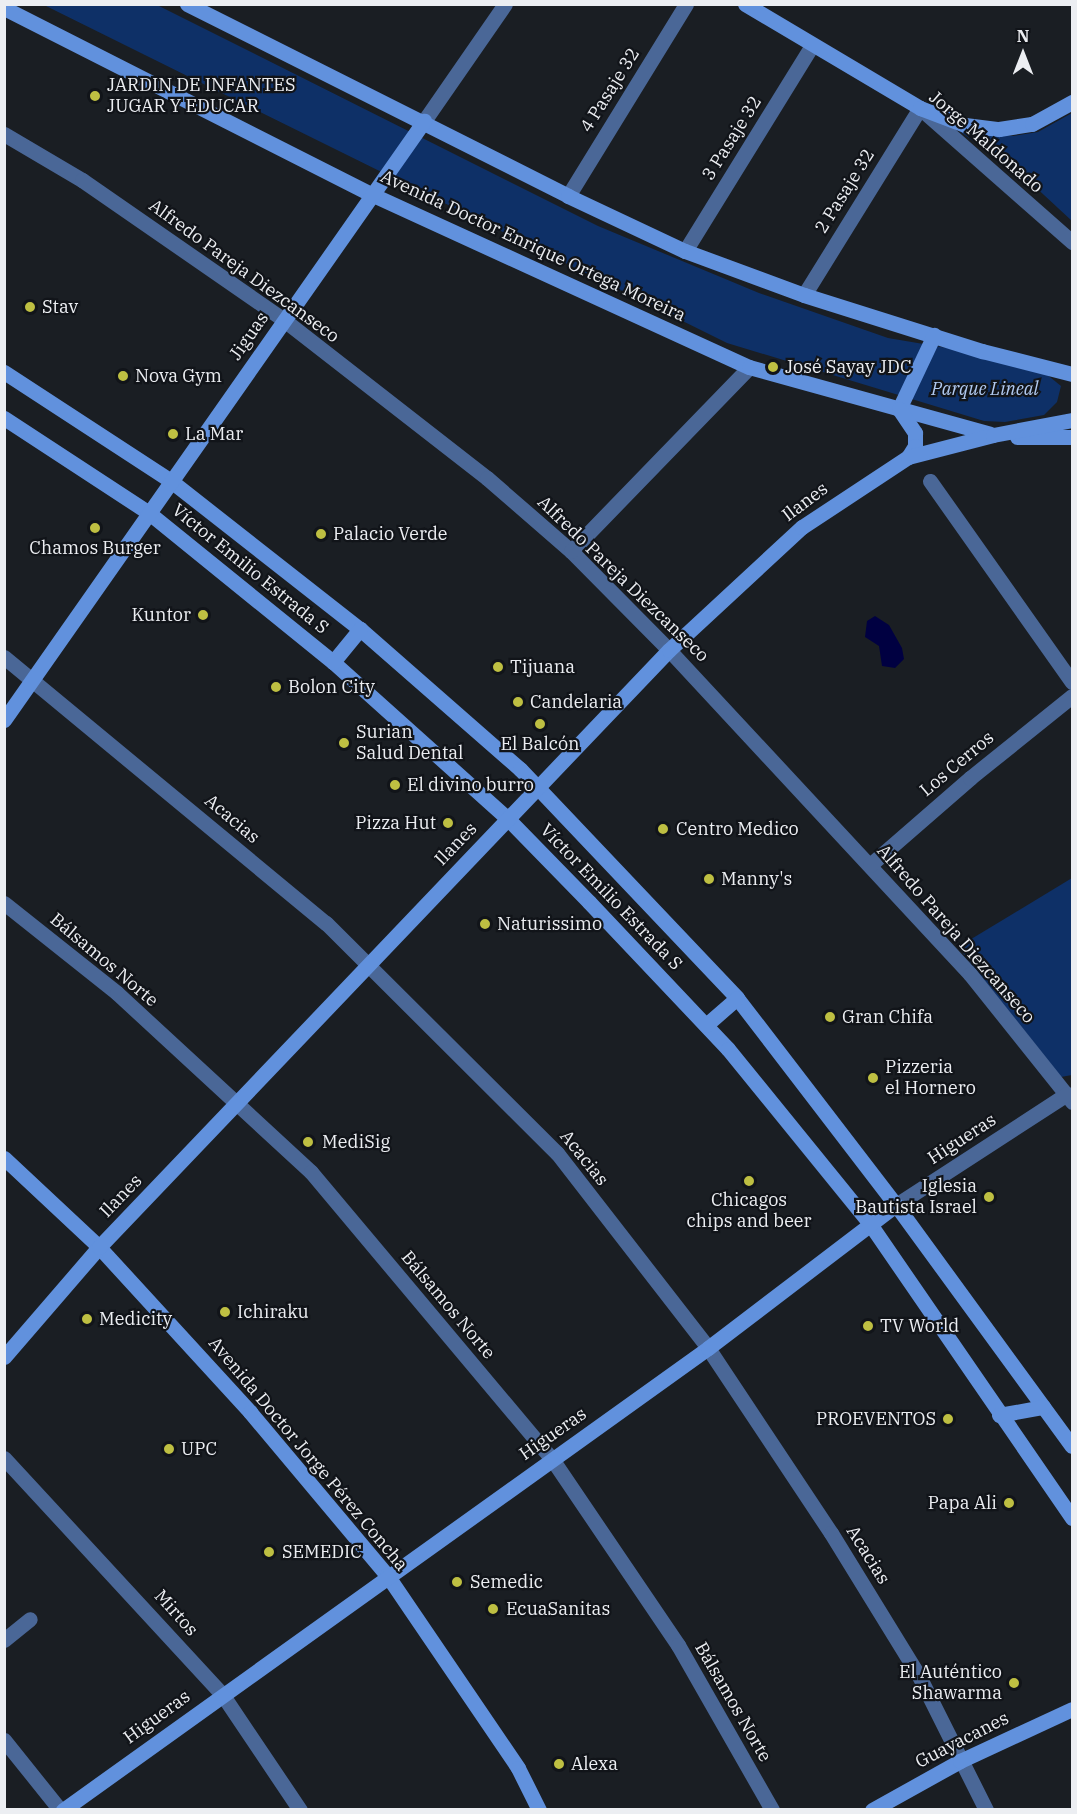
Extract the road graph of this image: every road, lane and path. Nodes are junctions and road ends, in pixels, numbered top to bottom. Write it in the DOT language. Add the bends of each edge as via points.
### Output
graph roads {
  1 [pos="187,4"];
  2 [pos="506,4"];
  3 [pos="686,4"];
  4 [pos="745,4"];
  5 [pos="4,8"];
  6 [pos="812,45"];
  7 [pos="1072,102"];
  8 [pos="920,108"];
  9 [pos="424,121"];
  10 [pos="4,134"];
  11 [pos="373,195"];
  12 [pos="567,196"];
  13 [pos="1072,242"];
  14 [pos="685,251"];
  15 [pos="804,295"];
  16 [pos="284,320"];
  17 [pos="934,335"];
  18 [pos="749,367"];
  19 [pos="4,372"];
  20 [pos="1072,374"];
  21 [pos="899,409"];
  22 [pos="4,418"];
  23 [pos="1072,420"];
  24 [pos="993,435"];
  25 [pos="1072,437"];
  26 [pos="908,457"];
  27 [pos="171,481"];
  28 [pos="930,481"];
  29 [pos="149,513"];
  30 [pos="571,551"];
  31 [pos="360,629"];
  32 [pos="669,650"];
  33 [pos="4,657"];
  34 [pos="333,662"];
  35 [pos="34,678"];
  36 [pos="1072,682"];
  37 [pos="1072,696"];
  38 [pos="4,720"];
  39 [pos="538,788"];
  40 [pos="508,819"];
  41 [pos="870,866"];
  42 [pos="4,903"];
  43 [pos="369,964"];
  44 [pos="736,998"];
  45 [pos="706,1025"];
  46 [pos="1070,1098"];
  47 [pos="237,1103"];
  48 [pos="4,1158"];
  49 [pos="896,1205"];
  50 [pos="870,1224"];
  51 [pos="99,1247"];
  52 [pos="708,1348"];
  53 [pos="4,1357"];
  54 [pos="1043,1407"];
  55 [pos="999,1415"];
  56 [pos="1072,1446"];
  57 [pos="4,1458"];
  58 [pos="552,1459"];
  59 [pos="1072,1518"];
  60 [pos="387,1575"];
  61 [pos="30,1618"];
  62 [pos="4,1640"];
  63 [pos="222,1694"];
  64 [pos="1072,1710"];
  65 [pos="4,1740"];
  66 [pos="960,1761"];
  67 [pos="62,1809"];
  68 [pos="300,1809"];
  69 [pos="539,1809"];
  70 [pos="772,1809"];
  71 [pos="872,1809"];
  72 [pos="986,1809"];
  1 -- 9 [label="main road"];
  2 -- 9 [label="street, Jiguas"];
  3 -- 12 [label="street, 4 Pasaje 32"];
  4 -- 6 [label="main road, Jorge Maldonado"];
  5 -- 11 [label="main road, Avenida Doctor Enrique Ortega Moreira"];
  6 -- 8 [label="main road, Jorge Maldonado"];
  6 -- 14 [label="street, 3 Pasaje 32"];
  7 -- 8 [label="main road" via="1032,124 999,129 965,125"];
  8 -- 13 [label="street, Jorge Maldonado"];
  8 -- 15 [label="street, 2 Pasaje 32"];
  9 -- 11 [label="main road, Jiguas"];
  9 -- 12 [label="main road"];
  10 -- 16 [label="street, Alfredo Pareja Diezcanseco" via="81,180"];
  11 -- 16 [label="main road, Jiguas"];
  11 -- 18 [label="main road, Avenida Doctor Enrique Ortega Moreira"];
  12 -- 14 [label="main road"];
  14 -- 15 [label="main road"];
  15 -- 17 [label="main road"];
  16 -- 27 [label="main road, Jiguas"];
  16 -- 30 [label="street, Alfredo Pareja Diezcanseco" via="487,478"];
  17 -- 20 [label="main road"];
  17 -- 21 [label="main road"];
  18 -- 21 [label="main road, Avenida Doctor Enrique Ortega Moreira"];
  18 -- 30 [label="street"];
  19 -- 27 [label="main road, Víctor Emilio Estrada S"];
  21 -- 24 [label="main road, Avenida Doctor Enrique Ortega Moreira"];
  21 -- 26 [label="main road" via="910,420 915,433 915,446"];
  22 -- 29 [label="main road, Víctor Emilio Estrada S"];
  23 -- 24 [label="main road"];
  24 -- 25 [label="main road, Avenida Doctor Enrique Ortega Moreira"];
  24 -- 26 [label="main road, Ilanes"];
  26 -- 32 [label="main road, Ilanes" via="813,518"];
  27 -- 29 [label="main road, Jiguas"];
  27 -- 31 [label="main road, Víctor Emilio Estrada S"];
  28 -- 36 [label="street"];
  29 -- 34 [label="main road, Víctor Emilio Estrada S"];
  29 -- 35 [label="main road, Jiguas"];
  30 -- 32 [label="street, Alfredo Pareja Diezcanseco"];
  31 -- 34 [label="main road"];
  31 -- 39 [label="main road, Víctor Emilio Estrada S"];
  32 -- 39 [label="main road, Ilanes"];
  32 -- 41 [label="street, Alfredo Pareja Diezcanseco"];
  33 -- 35 [label="street, Acacias"];
  34 -- 40 [label="main road, Víctor Emilio Estrada S"];
  35 -- 38 [label="main road, Jiguas"];
  35 -- 43 [label="street, Acacias" via="326,923"];
  37 -- 41 [label="street, Los Cerros"];
  39 -- 40 [label="main road, Ilanes"];
  39 -- 44 [label="main road, Víctor Emilio Estrada S"];
  40 -- 43 [label="main road, Ilanes"];
  40 -- 45 [label="main road, Víctor Emilio Estrada S"];
  41 -- 46 [label="street, Alfredo Pareja Diezcanseco" via="970,974"];
  42 -- 47 [label="street, Bálsamos Norte" via="117,993"];
  43 -- 47 [label="main road, Ilanes"];
  43 -- 52 [label="street, Acacias" via="557,1153"];
  44 -- 45 [label="main road"];
  44 -- 49 [label="main road, Víctor Emilio Estrada S"];
  45 -- 50 [label="main road, Víctor Emilio Estrada S"];
  46 -- 49 [label="street, Higueras"];
  47 -- 51 [label="main road, Ilanes"];
  47 -- 58 [label="street, Bálsamos Norte" via="311,1172"];
  48 -- 51 [label="main road, Avenida Doctor Jorge Pérez Concha"];
  49 -- 50 [label="main road, Higueras"];
  49 -- 54 [label="main road, Víctor Emilio Estrada S"];
  50 -- 52 [label="main road, Higueras"];
  50 -- 55 [label="main road, Víctor Emilio Estrada S"];
  51 -- 53 [label="main road, Ilanes"];
  51 -- 60 [label="main road, Avenida Doctor Jorge Pérez Concha" via="250,1412"];
  52 -- 58 [label="main road, Higueras"];
  52 -- 66 [label="street, Acacias" via="831,1533 906,1656"];
  54 -- 55 [label="main road"];
  54 -- 56 [label="main road, Víctor Emilio Estrada S"];
  55 -- 59 [label="main road, Víctor Emilio Estrada S"];
  57 -- 63 [label="street, Mirtos"];
  58 -- 60 [label="main road, Higueras"];
  58 -- 70 [label="street, Bálsamos Norte" via="678,1645"];
  60 -- 63 [label="main road, Higueras"];
  60 -- 69 [label="main road, Avenida Doctor Jorge Pérez Concha" via="518,1768"];
  61 -- 62 [label="street"];
  63 -- 67 [label="main road, Higueras"];
  63 -- 68 [label="street, Mirtos"];
  64 -- 66 [label="main road, Guayacanes"];
  65 -- 67 [label="street"];
  66 -- 71 [label="main road, Guayacanes"];
  66 -- 72 [label="street, Acacias"];
}
